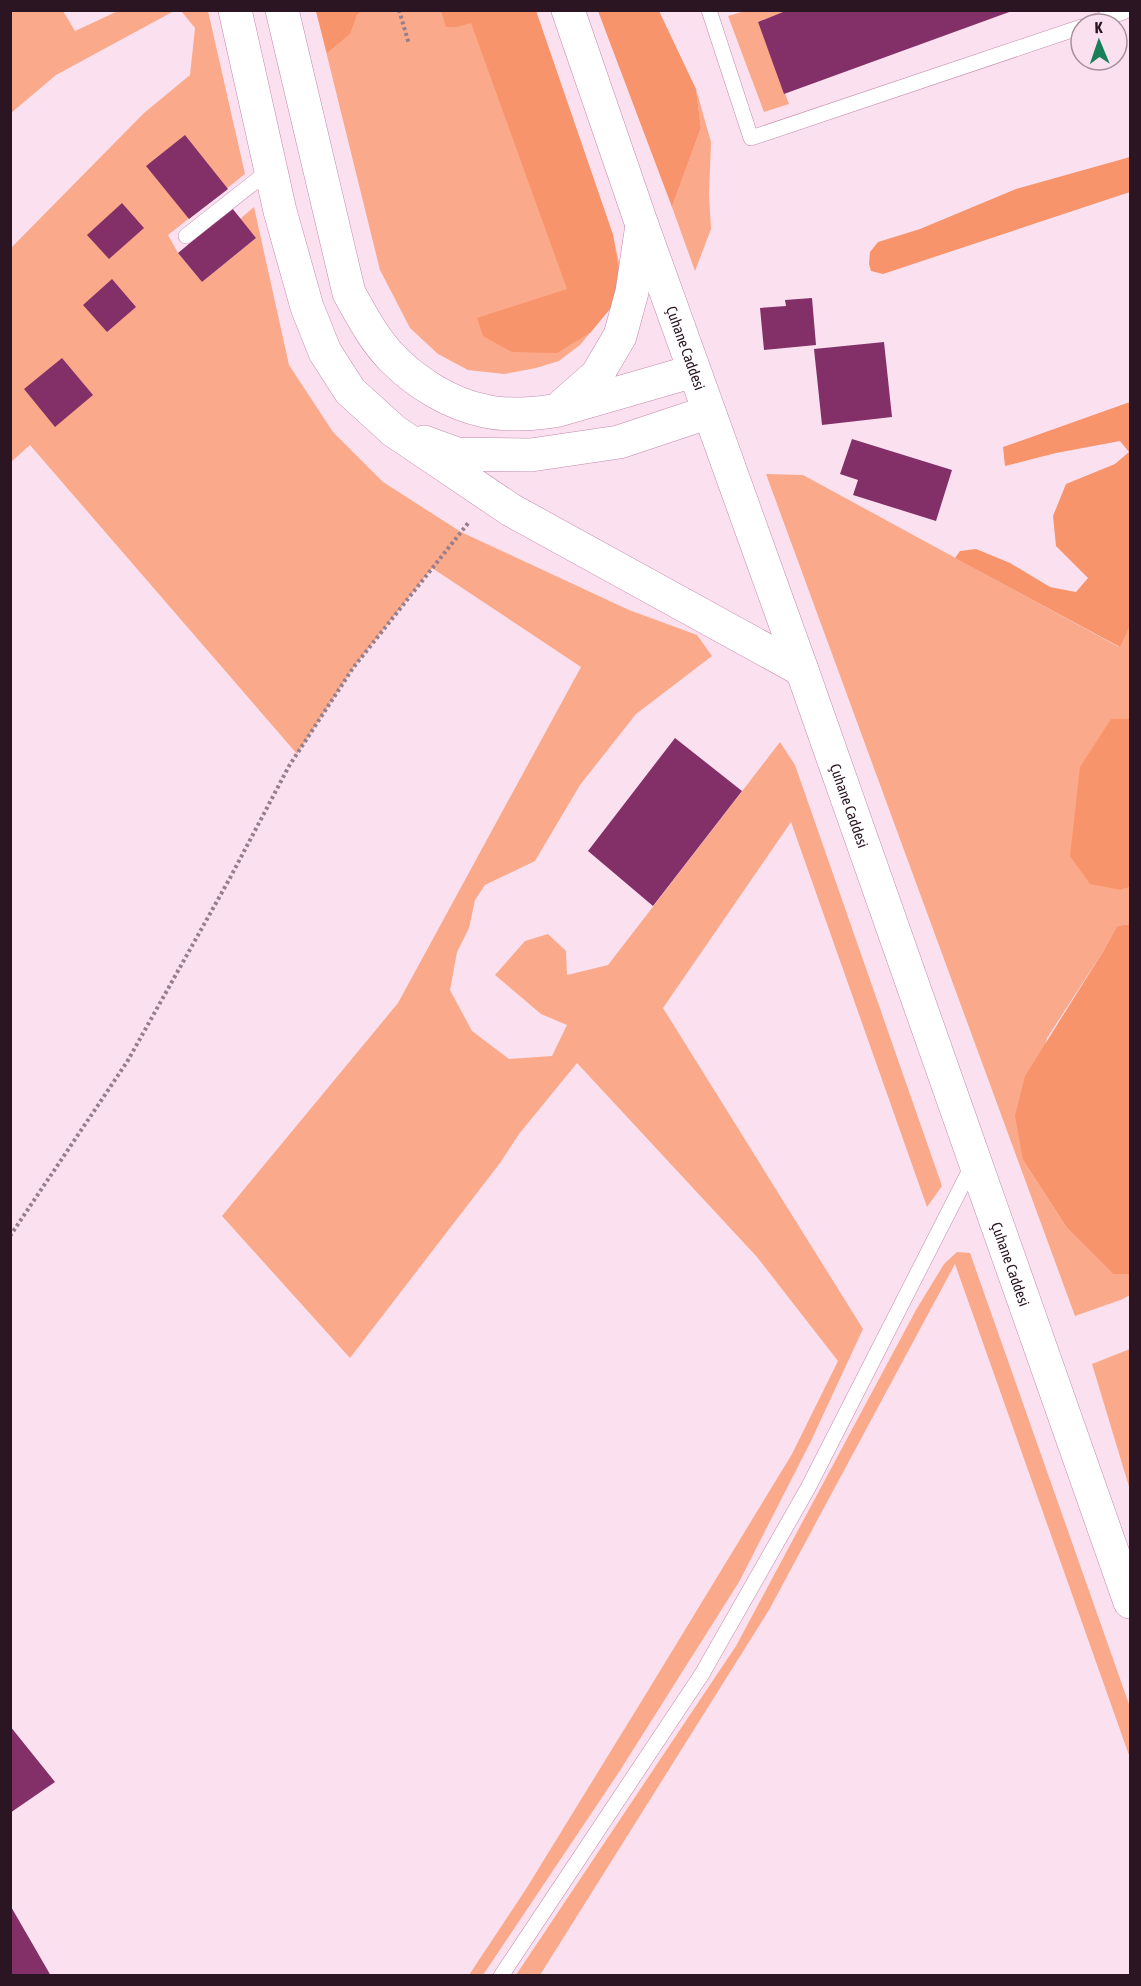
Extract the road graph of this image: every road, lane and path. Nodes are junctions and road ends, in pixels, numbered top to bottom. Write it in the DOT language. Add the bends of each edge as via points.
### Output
graph roads {
  1 [pos="235,10"];
  2 [pos="282,10"];
  3 [pos="399,10"];
  4 [pos="568,10"];
  5 [pos="709,10"];
  6 [pos="1069,31"];
  7 [pos="409,45"];
  8 [pos="271,169"];
  9 [pos="642,225"];
  10 [pos="186,236"];
  11 [pos="694,371"];
  12 [pos="559,410"];
  13 [pos="709,412"];
  14 [pos="394,431"];
  15 [pos="489,496"];
  16 [pos="802,670"];
  17 [pos="975,1162"];
  18 [pos="10,1236"];
  19 [pos="1128,1587"];
  20 [pos="501,1976"];
  1 -- 8 [label="main road"];
  2 -- 12 [label="main road" via="349,293 368,327 392,358 423,384 450,399 485,412 537,414"];
  3 -- 7 [label="path"];
  4 -- 9 [label="main road, Çuhane Caddesi"];
  5 -- 6 [label="lane" via="751,138"];
  8 -- 10 [label="lane"];
  8 -- 14 [label="main road" via="307,306 325,352 350,391"];
  9 -- 11 [label="main road, Çuhane Caddesi"];
  9 -- 12 [label="main road" via="632,292 620,336 597,375"];
  11 -- 12 [label="main road"];
  11 -- 13 [label="main road, Çuhane Caddesi"];
  13 -- 14 [label="main road" via="619,442 531,455 457,454"];
  13 -- 16 [label="main road, Çuhane Caddesi"];
  14 -- 15 [label="main road"];
  15 -- 16 [label="main road"];
  15 -- 18 [label="path" via="353,668 289,766 127,1062"];
  16 -- 17 [label="main road, Çuhane Caddesi"];
  17 -- 19 [label="main road, Çuhane Caddesi"];
  17 -- 20 [label="lane" via="808,1488 702,1674"];
}
